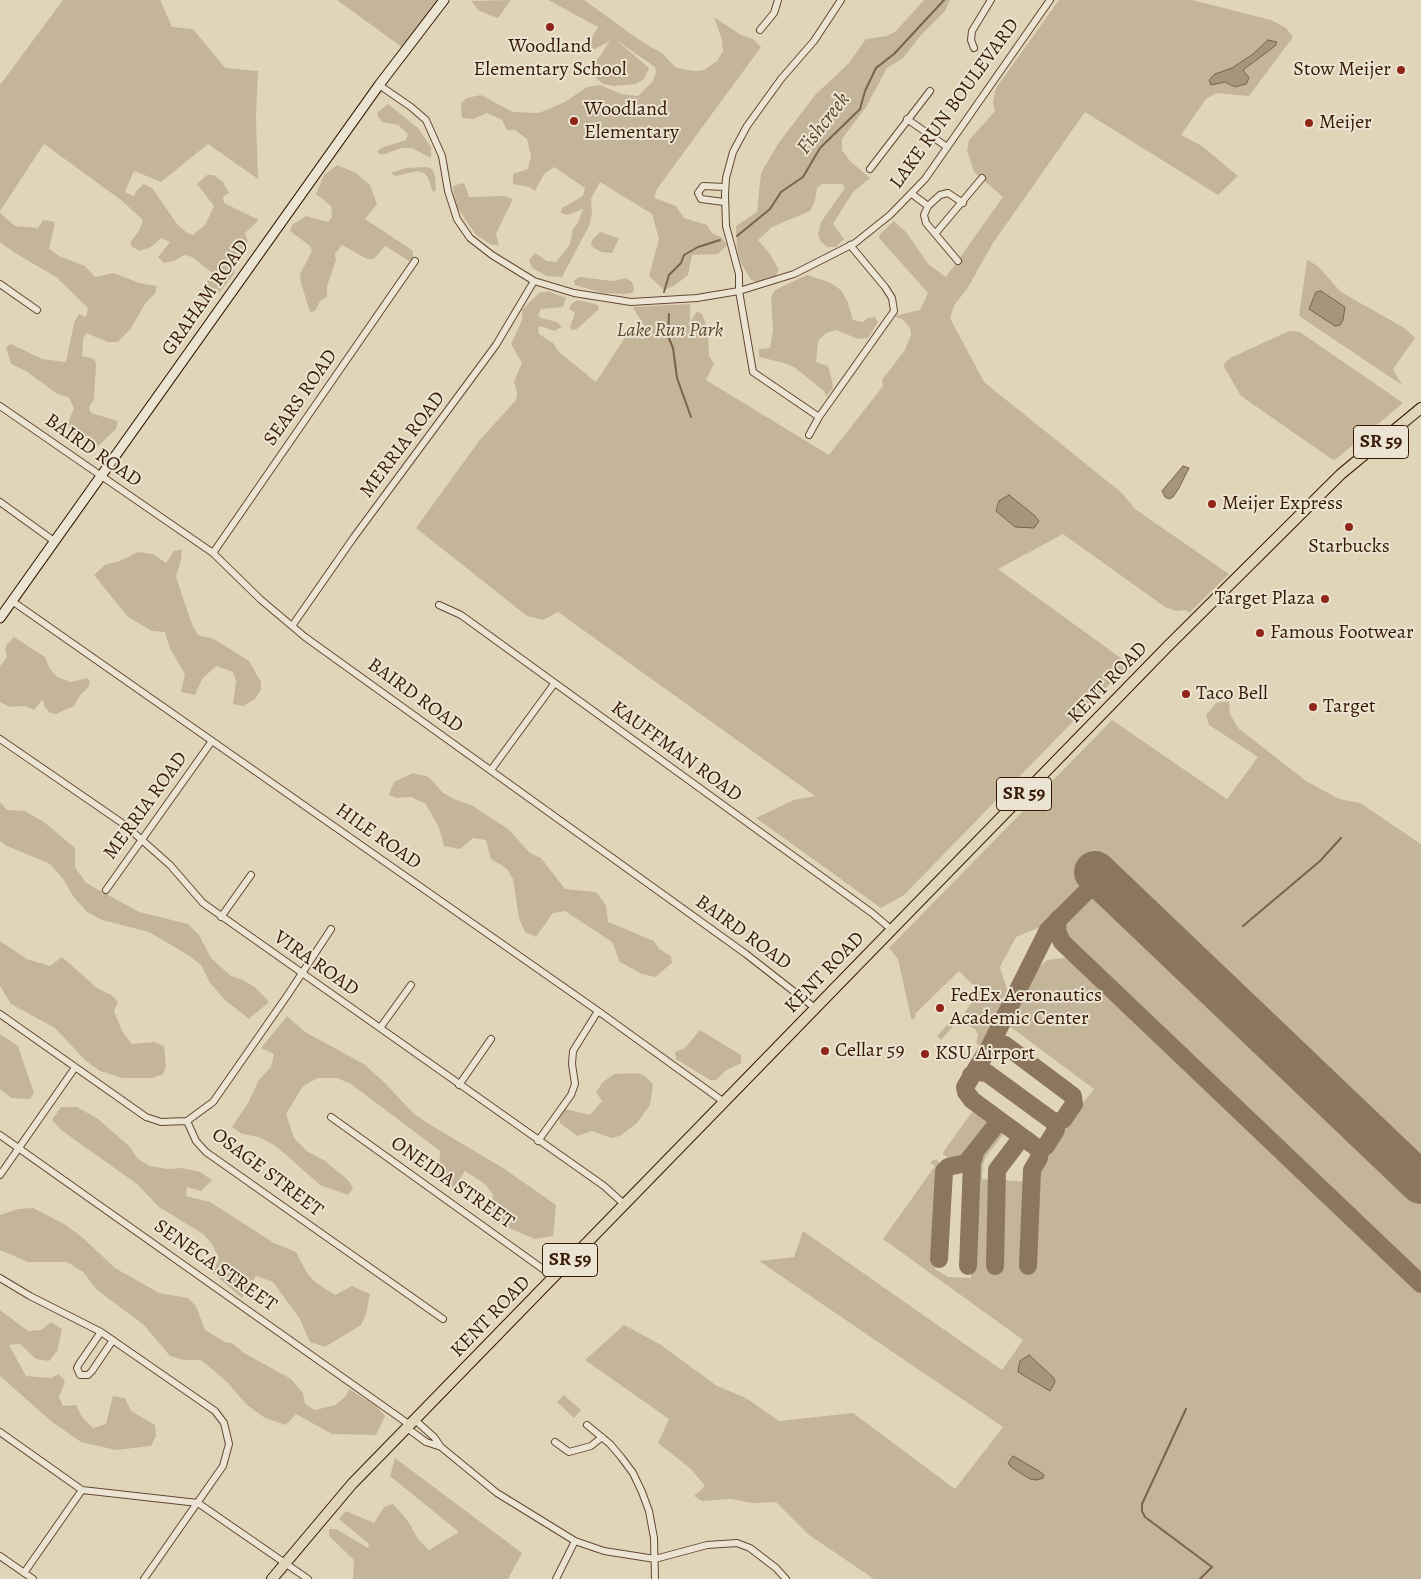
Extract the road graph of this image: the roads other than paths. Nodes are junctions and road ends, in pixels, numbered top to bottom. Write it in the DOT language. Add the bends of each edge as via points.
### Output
graph roads {
  1 [pos="444,0"];
  2 [pos="778,0"];
  3 [pos="842,0"];
  4 [pos="991,0"];
  5 [pos="1050,0"];
  6 [pos="760,30"];
  7 [pos="974,48"];
  8 [pos="380,85"];
  9 [pos="930,91"];
  10 [pos="908,119"];
  11 [pos="947,147"];
  12 [pos="870,170"];
  13 [pos="982,178"];
  14 [pos="725,187"];
  15 [pos="912,194"];
  16 [pos="724,202"];
  17 [pos="963,203"];
  18 [pos="928,206"];
  19 [pos="935,234"];
  20 [pos="850,245"];
  21 [pos="415,261"];
  22 [pos="958,261"];
  23 [pos="534,281"];
  24 [pos="0,284"];
  25 [pos="739,291"];
  26 [pos="37,310"];
  27 [pos="0,406"];
  28 [pos="1421,408"];
  29 [pos="819,417"];
  30 [pos="809,435"];
  31 [pos="101,477"];
  32 [pos="0,502"];
  33 [pos="54,541"];
  34 [pos="213,554"];
  35 [pos="12,601"];
  36 [pos="439,605"];
  37 [pos="0,618"];
  38 [pos="292,626"];
  39 [pos="554,684"];
  40 [pos="0,739"];
  41 [pos="212,741"];
  42 [pos="491,770"];
  43 [pos="142,838"];
  44 [pos="251,875"];
  45 [pos="106,890"];
  46 [pos="221,917"];
  47 [pos="331,929"];
  48 [pos="892,930"];
  49 [pos="302,973"];
  50 [pos="411,985"];
  51 [pos="815,1008"];
  52 [pos="598,1011"];
  53 [pos="0,1014"];
  54 [pos="380,1028"];
  55 [pos="491,1039"];
  56 [pos="74,1068"];
  57 [pos="459,1085"];
  58 [pos="724,1102"];
  59 [pos="331,1117"];
  60 [pos="187,1121"];
  61 [pos="0,1135"];
  62 [pos="538,1141"];
  63 [pos="19,1148"];
  64 [pos="0,1175"];
  65 [pos="624,1204"];
  66 [pos="554,1277"];
  67 [pos="0,1278"];
  68 [pos="443,1319"];
  69 [pos="101,1332"];
  70 [pos="113,1340"];
  71 [pos="411,1424"];
  72 [pos="587,1425"];
  73 [pos="0,1432"];
  74 [pos="602,1437"];
  75 [pos="556,1442"];
  76 [pos="441,1447"];
  77 [pos="82,1490"];
  78 [pos="198,1503"];
  79 [pos="575,1541"];
  80 [pos="0,1556"];
  81 [pos="655,1559"];
  82 [pos="285,1563"];
  83 [pos="24,1573"];
  84 [pos="33,1579"];
  85 [pos="144,1579"];
  86 [pos="272,1579"];
  87 [pos="308,1579"];
  88 [pos="556,1579"];
  89 [pos="654,1579"];
  90 [pos="786,1579"];
  1 -- 8 [label="main road, GRAHAM ROAD"];
  2 -- 6 [label="street" via="774,13"];
  3 -- 14 [label="street" via="814,41 746,126 733,152"];
  4 -- 7 [label="street" via="973,27 971,40"];
  5 -- 11 [label="street, LAKE RUN BOULEVARD"];
  8 -- 23 [label="street, LAKE RUN BOULEVARD" via="411,107 429,126 442,156 448,192 461,226 470,238"];
  8 -- 31 [label="main road, GRAHAM ROAD"];
  9 -- 10 [label="street"];
  10 -- 11 [label="street"];
  10 -- 12 [label="street"];
  11 -- 15 [label="street, LAKE RUN BOULEVARD"];
  13 -- 17 [label="street"];
  14 -- 16 [label="street"];
  14 -- 16 [label="street" via="703,186 698,193 701,199"];
  15 -- 18 [label="street"];
  15 -- 20 [label="street, LAKE RUN BOULEVARD"];
  16 -- 25 [label="street"];
  17 -- 18 [label="street" via="948,194 940,195"];
  17 -- 19 [label="street"];
  18 -- 19 [label="street" via="924,215"];
  19 -- 22 [label="street"];
  20 -- 25 [label="street, LAKE RUN BOULEVARD" via="794,274"];
  20 -- 29 [label="street" via="885,287 892,298 894,311"];
  21 -- 34 [label="street, SEARS ROAD"];
  23 -- 25 [label="street, LAKE RUN BOULEVARD" via="574,293 631,302 680,301"];
  23 -- 38 [label="street, MERRIA ROAD" via="496,345"];
  24 -- 26 [label="street"];
  25 -- 29 [label="street" via="753,372"];
  27 -- 31 [label="street, BAIRD ROAD"];
  28 -- 48 [label="main road, KENT ROAD / SR 59" via="1341,474 1250,563"];
  29 -- 30 [label="street"];
  31 -- 33 [label="main road, GRAHAM ROAD"];
  31 -- 34 [label="street, BAIRD ROAD"];
  32 -- 33 [label="street"];
  33 -- 35 [label="main road, GRAHAM ROAD"];
  34 -- 38 [label="street, BAIRD ROAD"];
  35 -- 37 [label="main road, GRAHAM ROAD"];
  35 -- 41 [label="street, HILE ROAD"];
  36 -- 39 [label="street, KAUFFMAN ROAD" via="461,615"];
  38 -- 42 [label="street, BAIRD ROAD"];
  39 -- 42 [label="street"];
  39 -- 48 [label="street, KAUFFMAN ROAD"];
  40 -- 43 [label="street, VIRA ROAD"];
  41 -- 43 [label="street, MERRIA ROAD"];
  41 -- 52 [label="street, HILE ROAD"];
  42 -- 51 [label="street, BAIRD ROAD" via="746,954"];
  43 -- 45 [label="street, MERRIA ROAD"];
  43 -- 46 [label="street, VIRA ROAD" via="196,896"];
  44 -- 46 [label="street"];
  46 -- 49 [label="street, VIRA ROAD"];
  47 -- 49 [label="street"];
  48 -- 51 [label="main road, KENT ROAD / SR 59"];
  49 -- 54 [label="street, VIRA ROAD"];
  49 -- 60 [label="street" via="213,1102"];
  50 -- 54 [label="street"];
  51 -- 58 [label="main road, KENT ROAD / SR 59"];
  52 -- 58 [label="street, HILE ROAD"];
  52 -- 62 [label="street" via="573,1051 575,1084 571,1095"];
  53 -- 56 [label="street, OSAGE STREET"];
  54 -- 57 [label="street, VIRA ROAD"];
  55 -- 57 [label="street"];
  56 -- 60 [label="street, OSAGE STREET" via="146,1117 161,1122"];
  56 -- 63 [label="street"];
  57 -- 62 [label="street, VIRA ROAD"];
  58 -- 65 [label="main road, KENT ROAD / SR 59"];
  59 -- 66 [label="street, ONEIDA STREET"];
  60 -- 68 [label="street, OSAGE STREET" via="206,1152"];
  61 -- 63 [label="street, SENECA STREET"];
  62 -- 65 [label="street, VIRA ROAD" via="604,1186"];
  63 -- 64 [label="street"];
  63 -- 71 [label="street, SENECA STREET"];
  65 -- 66 [label="main road, KENT ROAD / SR 59"];
  66 -- 71 [label="main road, KENT ROAD / SR 59"];
  67 -- 69 [label="street"];
  69 -- 70 [label="street"];
  69 -- 70 [label="street" via="79,1364 80,1374 88,1375"];
  70 -- 78 [label="street" via="214,1411 224,1423 230,1444 226,1459"];
  71 -- 76 [label="street" via="434,1437"];
  71 -- 76 [label="street" via="426,1442"];
  71 -- 82 [label="main road, KENT ROAD / SR 59" via="339,1498"];
  72 -- 74 [label="street"];
  73 -- 77 [label="street"];
  74 -- 75 [label="street" via="591,1446 569,1452"];
  74 -- 81 [label="street" via="633,1473 642,1492 649,1511"];
  76 -- 79 [label="street" via="497,1493"];
  77 -- 78 [label="street"];
  77 -- 83 [label="street"];
  78 -- 82 [label="street"];
  78 -- 85 [label="street"];
  79 -- 81 [label="street" via="604,1551"];
  79 -- 88 [label="street"];
  80 -- 83 [label="street"];
  81 -- 89 [label="street"];
  81 -- 90 [label="street" via="707,1545 737,1543 750,1548"];
  82 -- 86 [label="main road, KENT ROAD / SR 59"];
  82 -- 87 [label="street"];
  83 -- 84 [label="street"];
}
